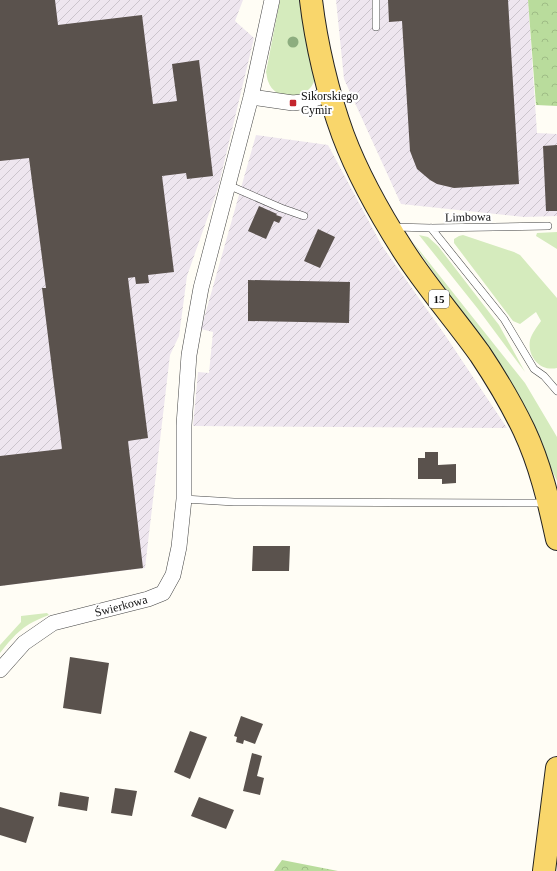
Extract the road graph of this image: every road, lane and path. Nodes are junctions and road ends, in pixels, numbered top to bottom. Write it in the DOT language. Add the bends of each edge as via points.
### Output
graph roads {
  1 [pos="272,0"];
  2 [pos="311,0"];
  3 [pos="376,0"];
  4 [pos="376,27"];
  5 [pos="331,93"];
  6 [pos="251,96"];
  7 [pos="228,185"];
  8 [pos="304,216"];
  9 [pos="548,226"];
  10 [pos="389,227"];
  11 [pos="431,228"];
  12 [pos="557,391"];
  13 [pos="184,499"];
  14 [pos="553,503"];
  15 [pos="557,539"];
  16 [pos="0,670"];
  17 [pos="557,768"];
  18 [pos="544,871"];
  1 -- 6 [label="street"];
  2 -- 5 [label="main road, 15" via="320,54"];
  3 -- 4 [label="lane"];
  5 -- 6 [label="street" via="309,101 292,103"];
  5 -- 10 [label="main road, 15" via="343,135"];
  6 -- 7 [label="street"];
  7 -- 8 [label="lane"];
  7 -- 13 [label="street" via="201,288 189,354 184,425"];
  9 -- 11 [label="lane, Limbowa"];
  10 -- 11 [label="lane, Limbowa"];
  10 -- 14 [label="main road, 15" via="504,393 524,431"];
  11 -- 12 [label="lane" via="504,319 534,369"];
  13 -- 14 [label="lane" via="234,502"];
  13 -- 16 [label="street, Świerkowa" via="179,547 172,575 163,593 53,623 24,644"];
  14 -- 15 [label="main road, 15"];
  17 -- 18 [label="main road"];
}
